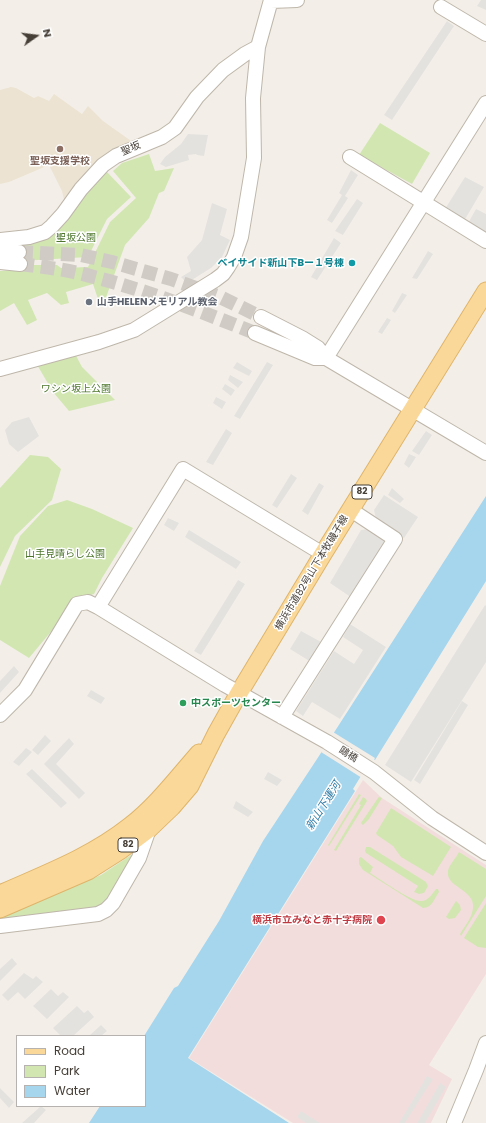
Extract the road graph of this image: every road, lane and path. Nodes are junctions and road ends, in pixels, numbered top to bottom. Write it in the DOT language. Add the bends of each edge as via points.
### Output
graph roads {
  1 [pos="297,0"];
  2 [pos="271,1"];
  3 [pos="441,7"];
  4 [pos="486,34"];
  5 [pos="258,47"];
  6 [pos="486,103"];
  7 [pos="350,157"];
  8 [pos="424,203"];
  9 [pos="0,240"];
  10 [pos="486,241"];
  11 [pos="0,252"];
  12 [pos="0,262"];
  13 [pos="486,291"];
  14 [pos="261,317"];
  15 [pos="255,333"];
  16 [pos="326,358"];
  17 [pos="0,369"];
  18 [pos="413,410"];
  19 [pos="486,453"];
  20 [pos="351,510"];
  21 [pos="323,554"];
  22 [pos="98,606"];
  23 [pos="239,693"];
  24 [pos="0,715"];
  25 [pos="282,717"];
  26 [pos="216,734"];
  27 [pos="149,829"];
  28 [pos="486,853"];
  29 [pos="0,894"];
  30 [pos="0,909"];
  31 [pos="0,926"];
  32 [pos="486,1043"];
  33 [pos="454,1123"];
  1 -- 2 [label="street"];
  2 -- 5 [label="street"];
  3 -- 4 [label="street"];
  5 -- 9 [label="street, 聖坂" via="223,70 208,84 175,128 162,137 116,156 103,165 45,232 29,237"];
  5 -- 17 [label="street" via="252,98 253,165 241,237 234,257 223,274 134,330"];
  6 -- 8 [label="street"];
  7 -- 8 [label="street"];
  8 -- 10 [label="street"];
  8 -- 16 [label="street"];
  11 -- 12 [label="street" via="19,258"];
  13 -- 18 [label="main road, 横浜市道82号山下本牧磯子線 / 82"];
  14 -- 16 [label="street" via="318,348"];
  15 -- 16 [label="street" via="315,358"];
  16 -- 18 [label="street"];
  18 -- 19 [label="street"];
  18 -- 20 [label="main road, 横浜市道82号山下本牧磯子線 / 82"];
  20 -- 21 [label="main road, 横浜市道82号山下本牧磯子線 / 82"];
  20 -- 25 [label="street" via="396,539"];
  21 -- 22 [label="street" via="184,469"];
  21 -- 23 [label="main road, 横浜市道82号山下本牧磯子線 / 82"];
  22 -- 23 [label="street, 鷗橋"];
  22 -- 24 [label="street" via="88,602 77,604 25,690"];
  23 -- 25 [label="street, 鷗橋"];
  23 -- 26 [label="main road, 横浜市道82号山下本牧磯子線 / 82"];
  25 -- 28 [label="street, 鷗橋" via="368,768 432,818"];
  26 -- 27 [label="main road, 横浜市道82号山下本牧磯子線 / 82" via="190,786"];
  26 -- 29 [label="main road, 横浜市道82号山下本牧磯子線 / 82" via="158,800 131,826 67,865"];
  27 -- 30 [label="main road, 横浜市道82号山下本牧磯子線 / 82" via="88,871"];
  27 -- 31 [label="street" via="139,858 114,903 106,910 98,914"];
  32 -- 33 [label="street"];
}
